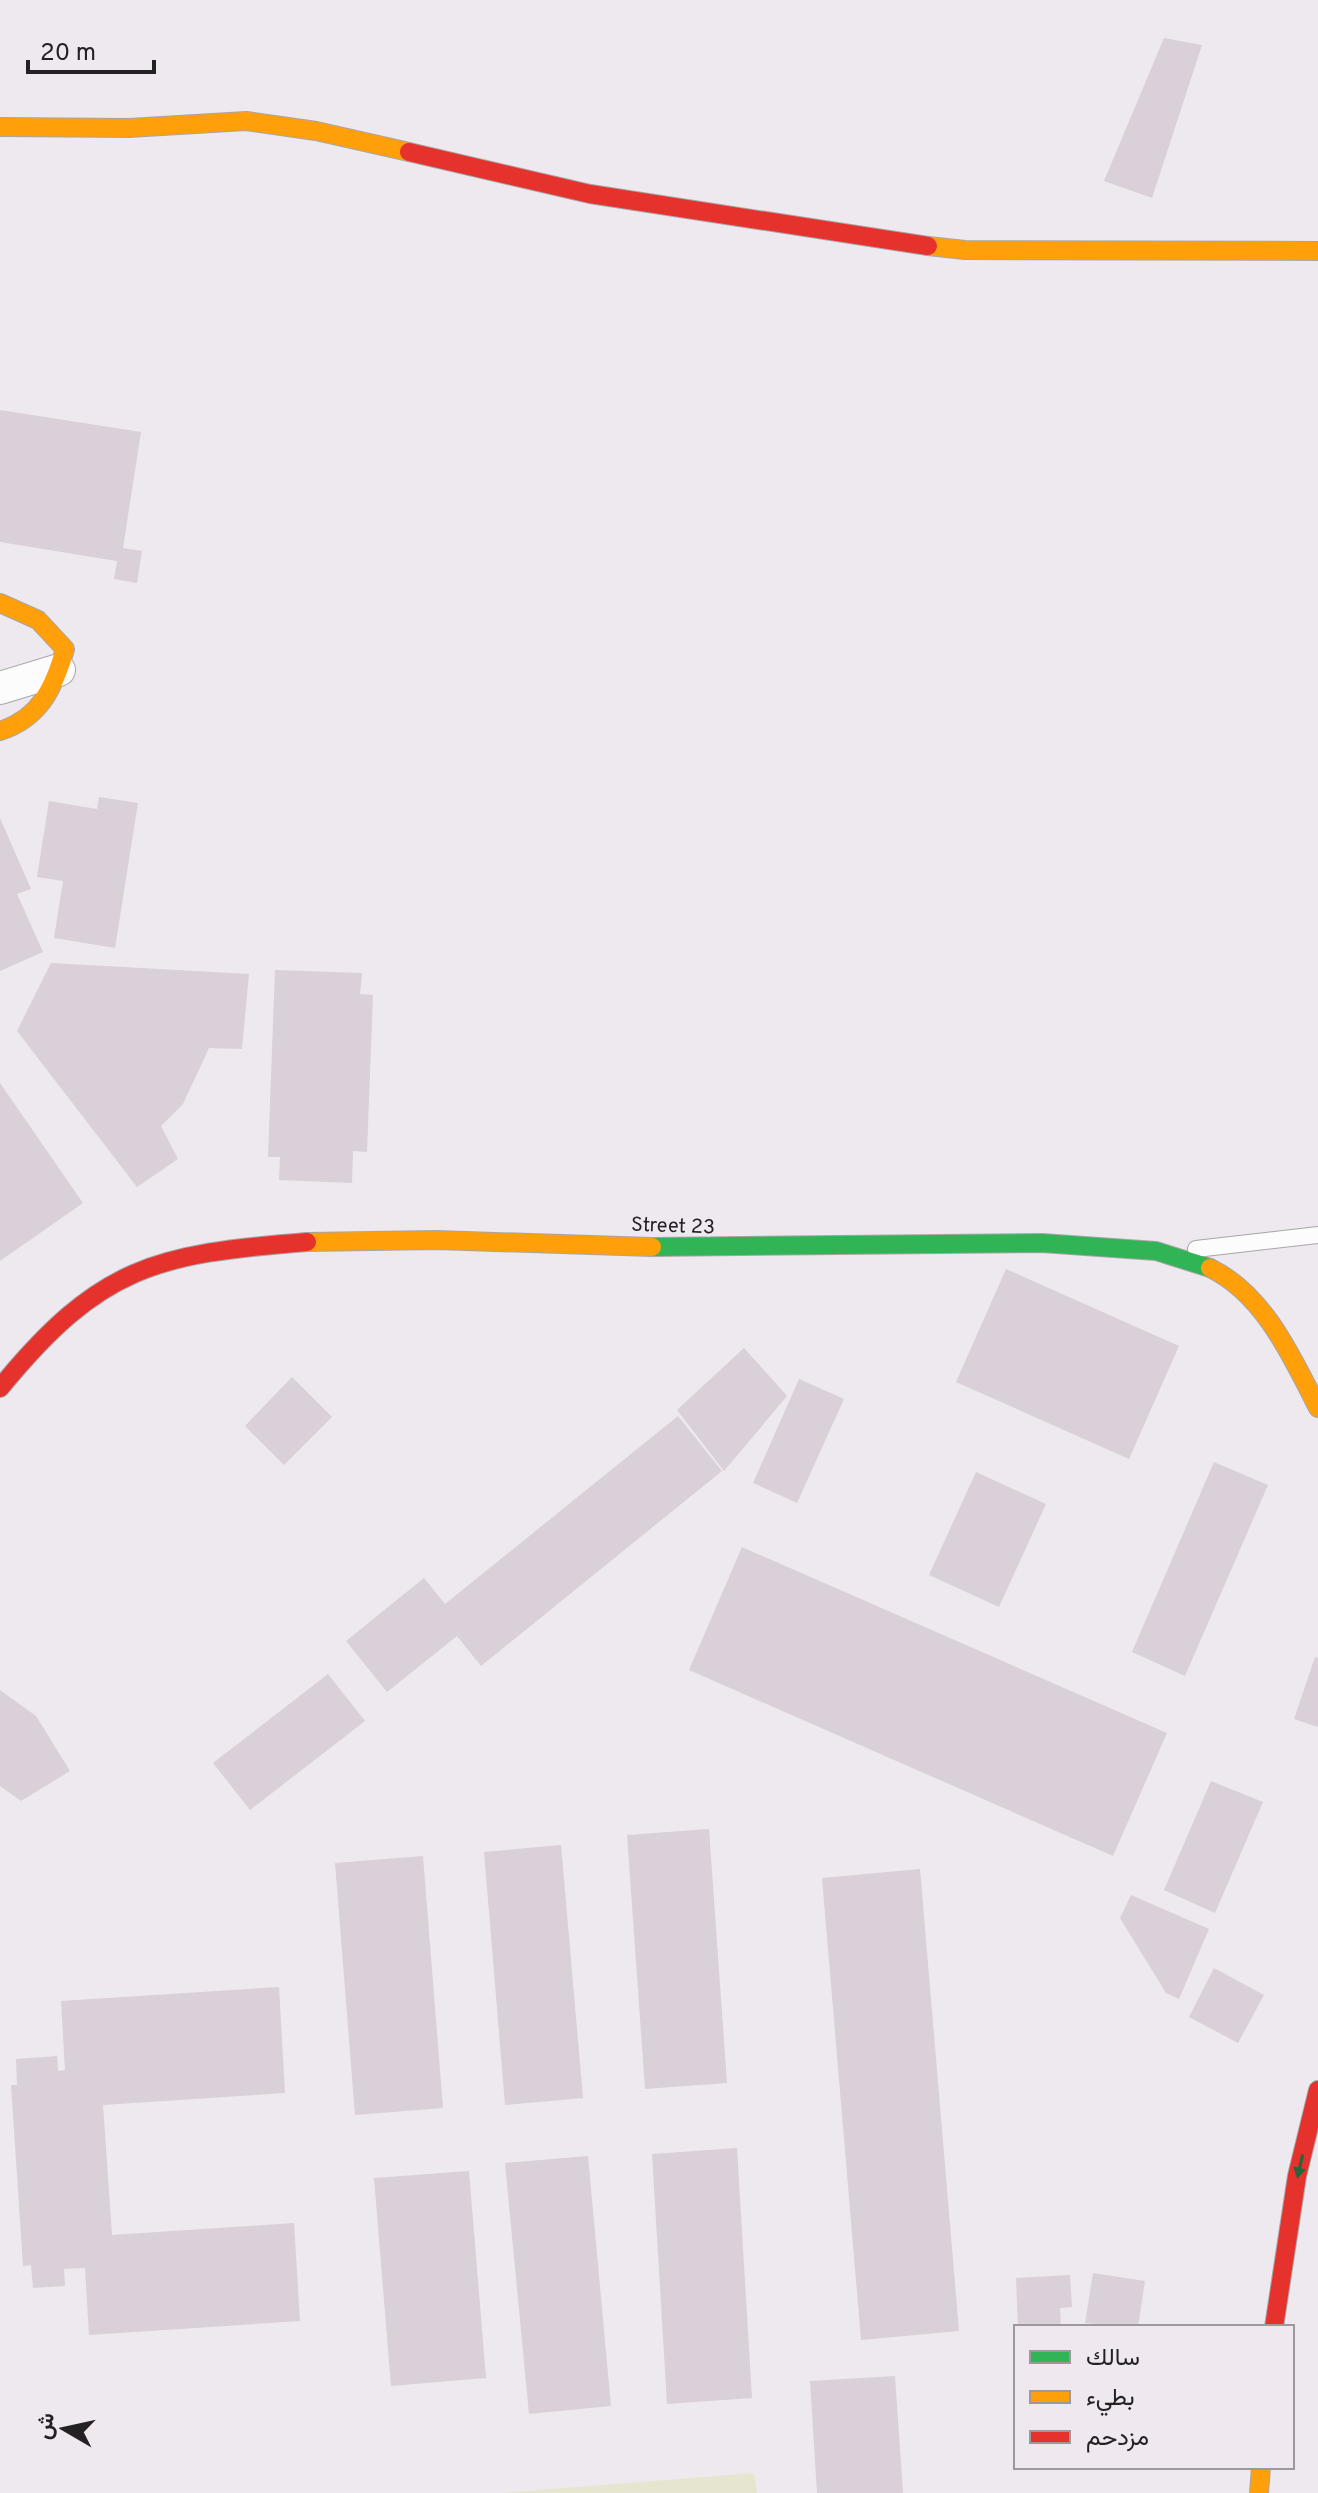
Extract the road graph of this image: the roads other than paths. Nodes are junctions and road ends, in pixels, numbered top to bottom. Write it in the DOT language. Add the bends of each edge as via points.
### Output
graph roads {
  1 [pos="0,127"];
  2 [pos="1318,251"];
  3 [pos="0,603"];
  4 [pos="59,670"];
  5 [pos="0,688"];
  6 [pos="0,731"];
  7 [pos="1318,1235"];
  8 [pos="1166,1252"];
  9 [pos="0,1388"];
  10 [pos="1318,1408"];
  11 [pos="1318,2090"];
  12 [pos="1274,2325"];
  13 [pos="1261,2469"];
  14 [pos="1259,2493"];
  1 -- 2 [label="main road" via="129,128 246,121 316,131 590,194 965,250"];
  3 -- 4 [label="main road" via="56,631 65,649"];
  4 -- 5 [label="street"];
  4 -- 6 [label="main road" via="43,708 20,727"];
  7 -- 8 [label="lane"];
  8 -- 9 [label="main road, Street 23" via="1025,1242 709,1248 448,1239 310,1241 211,1251 167,1259 77,1305"];
  8 -- 10 [label="main road, Street 23" via="1218,1272 1256,1306"];
  11 -- 12 [label="main road, one-way" via="1297,2176"];
  13 -- 14 [label="main road"];
}
